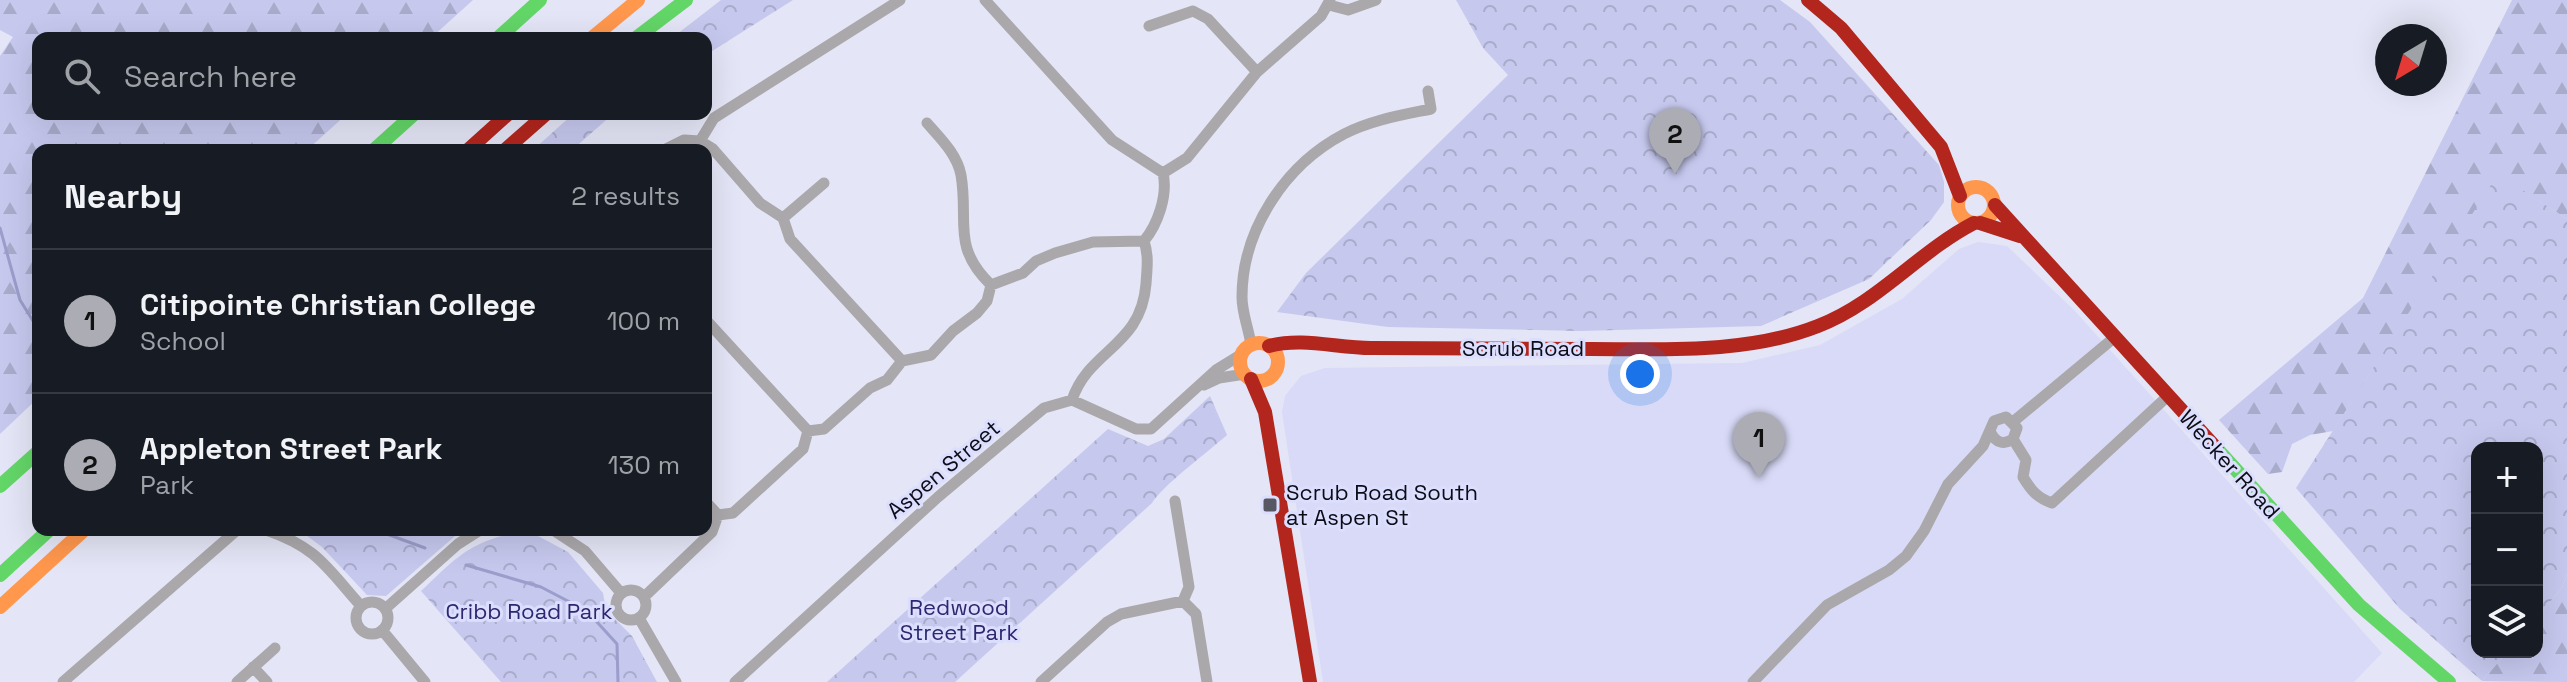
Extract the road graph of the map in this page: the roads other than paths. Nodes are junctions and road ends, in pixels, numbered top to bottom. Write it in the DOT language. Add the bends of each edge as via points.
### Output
graph roads {
  1 [pos="540,0"];
  2 [pos="638,0"];
  3 [pos="686,0"];
  4 [pos="900,0"];
  5 [pos="985,0"];
  6 [pos="1376,0"];
  7 [pos="1808,0"];
  8 [pos="1330,3"];
  9 [pos="1149,26"];
  10 [pos="505,32"];
  11 [pos="599,32"];
  12 [pos="644,32"];
  13 [pos="1257,72"];
  14 [pos="1428,91"];
  15 [pos="407,120"];
  16 [pos="501,120"];
  17 [pos="539,120"];
  18 [pos="927,123"];
  19 [pos="700,141"];
  20 [pos="381,144"];
  21 [pos="475,144"];
  22 [pos="512,144"];
  23 [pos="676,144"];
  24 [pos="705,144"];
  25 [pos="712,148"];
  26 [pos="1949,160"];
  27 [pos="1163,173"];
  28 [pos="824,183"];
  29 [pos="1980,186"];
  30 [pos="1959,202"];
  31 [pos="1995,205"];
  32 [pos="783,218"];
  33 [pos="1977,223"];
  34 [pos="2020,236"];
  35 [pos="1947,237"];
  36 [pos="1144,241"];
  37 [pos="991,285"];
  38 [pos="712,327"];
  39 [pos="2115,337"];
  40 [pos="1309,345"];
  41 [pos="1269,346"];
  42 [pos="1246,350"];
  43 [pos="902,361"];
  44 [pos="1274,371"];
  45 [pos="1248,377"];
  46 [pos="1200,387"];
  47 [pos="2169,395"];
  48 [pos="1072,400"];
  49 [pos="1265,412"];
  50 [pos="2014,421"];
  51 [pos="808,431"];
  52 [pos="1991,433"];
  53 [pos="2013,439"];
  54 [pos="32,457"];
  55 [pos="0,486"];
  56 [pos="1175,501"];
  57 [pos="712,508"];
  58 [pos="718,515"];
  59 [pos="712,532"];
  60 [pos="42,536"];
  61 [pos="77,536"];
  62 [pos="230,536"];
  63 [pos="283,536"];
  64 [pos="471,536"];
  65 [pos="562,536"];
  66 [pos="708,536"];
  67 [pos="0,575"];
  68 [pos="621,593"];
  69 [pos="644,597"];
  70 [pos="1183,601"];
  71 [pos="361,606"];
  72 [pos="0,607"];
  73 [pos="385,609"];
  74 [pos="639,618"];
  75 [pos="382,630"];
  76 [pos="275,648"];
  77 [pos="253,667"];
  78 [pos="63,682"];
  79 [pos="237,682"];
  80 [pos="267,682"];
  81 [pos="425,682"];
  82 [pos="676,682"];
  83 [pos="735,682"];
  84 [pos="1041,682"];
  85 [pos="1207,682"];
  86 [pos="1310,682"];
  87 [pos="1753,682"];
  88 [pos="2449,682"];
  1 -- 10 [label="main road"];
  2 -- 11 [label="main road"];
  3 -- 12 [label="main road"];
  4 -- 19 [label="street" via="714,118"];
  5 -- 27 [label="street" via="1112,140"];
  6 -- 8 [label="street" via="1348,10"];
  7 -- 26 [label="main road, Wecker Road" via="1841,28"];
  8 -- 13 [label="street"];
  9 -- 13 [label="street" via="1193,11 1208,19"];
  13 -- 27 [label="street" via="1187,158"];
  14 -- 42 [label="street" via="1432,112 1373,122 1344,134 1312,154 1279,191 1256,230 1244,266"];
  15 -- 20 [label="main road"];
  16 -- 21 [label="main road"];
  17 -- 22 [label="main road"];
  18 -- 37 [label="street" via="955,158 967,257"];
  19 -- 23 [label="street"];
  19 -- 24 [label="street"];
  25 -- 32 [label="street" via="760,203"];
  26 -- 29 [label="main road, Wecker Road"];
  26 -- 30 [label="main road, Wecker Road"];
  27 -- 36 [label="street" via="1166,186 1153,230"];
  28 -- 32 [label="street"];
  29 -- 30 [label="main road" via="1968,188"];
  29 -- 31 [label="main road, Wecker Road" via="1991,193"];
  30 -- 33 [label="main road, Wecker Road" via="1963,218"];
  30 -- 35 [label="main road, Scrub Road"];
  31 -- 33 [label="main road" via="1991,217"];
  31 -- 34 [label="main road, Wecker Road"];
  32 -- 43 [label="street" via="790,239"];
  33 -- 34 [label="main road, Wecker Road"];
  33 -- 35 [label="main road, Scrub Road"];
  34 -- 39 [label="main road, Wecker Road"];
  35 -- 40 [label="main road, Scrub Road" via="1865,303 1817,327 1742,345"];
  36 -- 37 [label="street" via="1093,242 1036,261 1023,273"];
  36 -- 48 [label="street" via="1149,253 1141,314 1123,340 1084,374"];
  37 -- 43 [label="street" via="977,313 931,355"];
  38 -- 51 [label="street"];
  39 -- 47 [label="main road, Wecker Road"];
  39 -- 50 [label="street"];
  40 -- 41 [label="main road, Scrub Road" via="1287,341"];
  40 -- 44 [label="main road"];
  41 -- 42 [label="main road"];
  41 -- 44 [label="main road" via="1276,354"];
  42 -- 45 [label="main road" via="1240,365"];
  42 -- 46 [label="street"];
  43 -- 51 [label="street" via="887,380 870,388 824,429"];
  44 -- 45 [label="main road"];
  44 -- 49 [label="main road"];
  45 -- 46 [label="street" via="1219,378"];
  45 -- 49 [label="main road"];
  46 -- 48 [label="street" via="1151,429 1136,429"];
  47 -- 53 [label="street" via="2052,503 2030,489 2023,477 2026,460"];
  47 -- 88 [label="main road, Wecker Road" via="2359,605"];
  48 -- 83 [label="street, Aspen Street" via="1044,408"];
  49 -- 86 [label="main road"];
  50 -- 52 [label="street" via="1997,418"];
  50 -- 53 [label="street"];
  51 -- 58 [label="street" via="803,449 733,513"];
  52 -- 53 [label="street" via="2001,442"];
  52 -- 87 [label="street" via="1948,484 1906,556 1827,605"];
  54 -- 55 [label="main road"];
  56 -- 70 [label="street" via="1189,587"];
  57 -- 58 [label="street"];
  58 -- 59 [label="street"];
  60 -- 67 [label="main road"];
  61 -- 72 [label="main road"];
  62 -- 78 [label="street"];
  63 -- 71 [label="street" via="313,552"];
  64 -- 73 [label="street"];
  65 -- 68 [label="street" via="585,551"];
  66 -- 69 [label="street"];
  68 -- 69 [label="street" via="633,590"];
  68 -- 74 [label="street" via="618,614 628,620"];
  69 -- 74 [label="street" via="646,609"];
  70 -- 84 [label="street" via="1121,614"];
  70 -- 85 [label="street" via="1196,614"];
  71 -- 73 [label="street" via="374,602"];
  71 -- 75 [label="street" via="360,628"];
  73 -- 75 [label="street" via="388,620"];
  74 -- 82 [label="street"];
  75 -- 81 [label="street"];
  76 -- 77 [label="street"];
  77 -- 79 [label="street"];
  77 -- 80 [label="street"];
}
